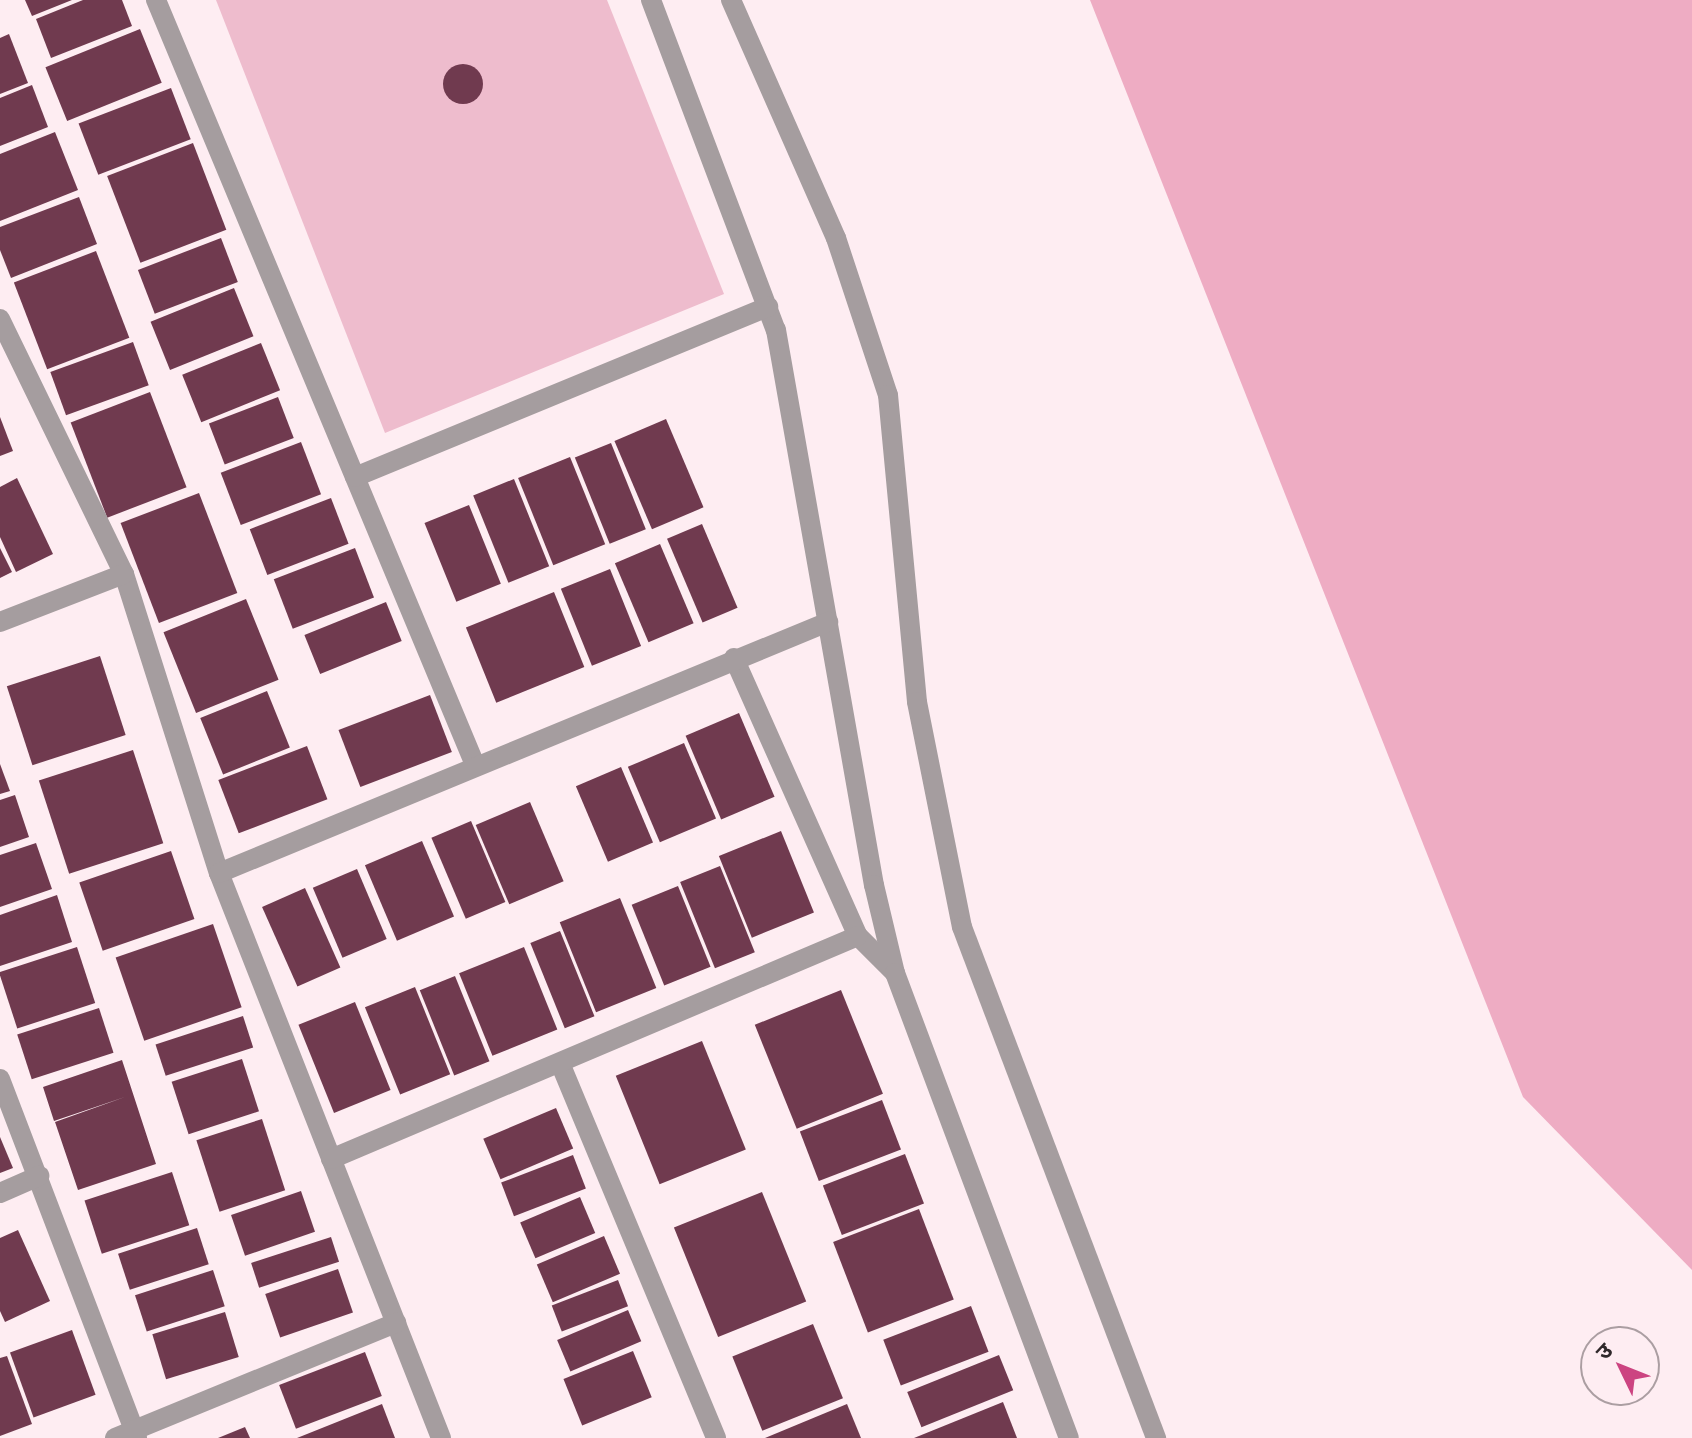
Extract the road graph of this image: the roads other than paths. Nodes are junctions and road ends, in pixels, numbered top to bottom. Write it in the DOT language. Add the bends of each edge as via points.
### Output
graph roads {
  1 [pos="156,0"];
  2 [pos="651,0"];
  3 [pos="731,0"];
  4 [pos="768,307"];
  5 [pos="0,319"];
  6 [pos="6,348"];
  7 [pos="355,477"];
  8 [pos="124,574"];
  9 [pos="0,622"];
  10 [pos="828,622"];
  11 [pos="734,658"];
  12 [pos="475,765"];
  13 [pos="219,873"];
  14 [pos="858,936"];
  15 [pos="895,973"];
  16 [pos="560,1063"];
  17 [pos="0,1079"];
  18 [pos="331,1159"];
  19 [pos="39,1176"];
  20 [pos="0,1193"];
  21 [pos="396,1323"];
  22 [pos="129,1435"];
  23 [pos="441,1438"];
  24 [pos="716,1438"];
  25 [pos="1069,1438"];
  26 [pos="1156,1438"];
  1 -- 7 [label="street"];
  2 -- 4 [label="street"];
  3 -- 26 [label="street" via="836,238 888,395 917,702 962,927"];
  4 -- 7 [label="street"];
  4 -- 10 [label="street"];
  5 -- 6 [label="street"];
  6 -- 8 [label="street"];
  7 -- 12 [label="street"];
  8 -- 9 [label="street"];
  8 -- 13 [label="street"];
  10 -- 11 [label="street"];
  10 -- 15 [label="street" via="874,885"];
  11 -- 12 [label="street"];
  11 -- 14 [label="street"];
  12 -- 13 [label="street"];
  13 -- 18 [label="street"];
  14 -- 15 [label="street"];
  14 -- 16 [label="street"];
  15 -- 25 [label="street"];
  16 -- 18 [label="street"];
  16 -- 24 [label="street"];
  17 -- 19 [label="street"];
  18 -- 21 [label="street"];
  19 -- 20 [label="street"];
  19 -- 22 [label="street"];
  21 -- 22 [label="street"];
  21 -- 23 [label="street"];
}
